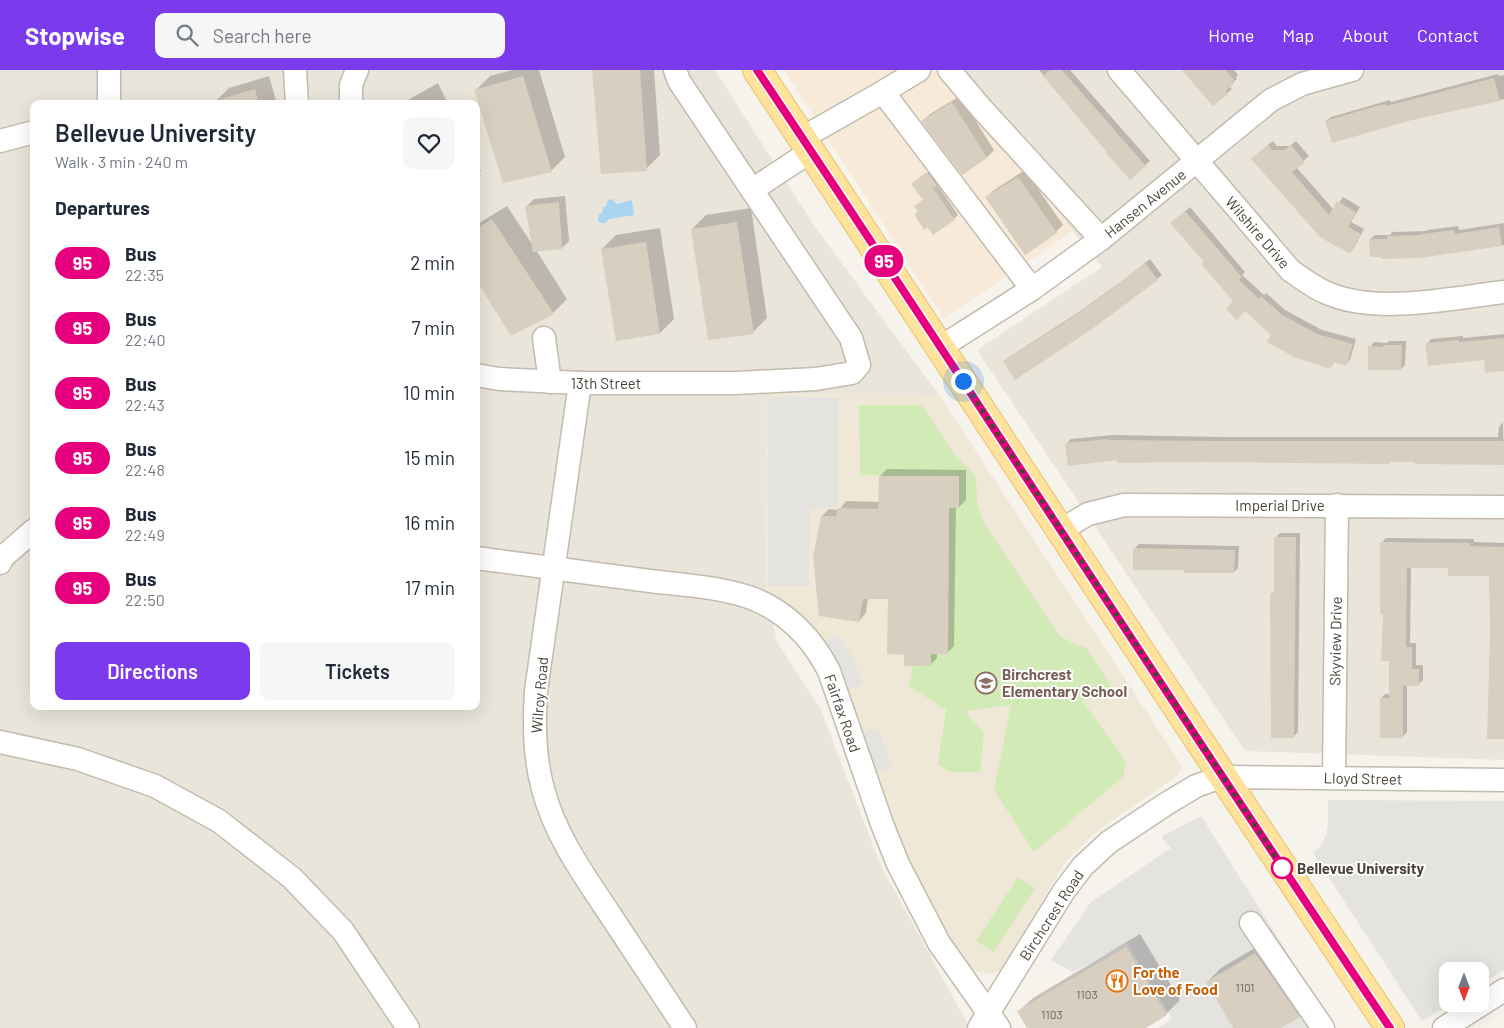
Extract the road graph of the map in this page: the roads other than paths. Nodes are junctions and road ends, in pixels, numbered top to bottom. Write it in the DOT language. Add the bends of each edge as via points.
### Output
graph roads {
  1 [pos="109,70"];
  2 [pos="295,70"];
  3 [pos="358,70"];
  4 [pos="675,70"];
  5 [pos="757,70"];
  6 [pos="919,70"];
  7 [pos="949,70"];
  8 [pos="1120,70"];
  9 [pos="1352,70"];
  10 [pos="883,92"];
  11 [pos="109,100"];
  12 [pos="297,100"];
  13 [pos="351,100"];
  14 [pos="30,133"];
  15 [pos="0,141"];
  16 [pos="807,144"];
  17 [pos="1197,161"];
  18 [pos="752,190"];
  19 [pos="1101,238"];
  20 [pos="1032,289"];
  21 [pos="1504,292"];
  22 [pos="544,338"];
  23 [pos="941,347"];
  24 [pos="480,377"];
  25 [pos="550,382"];
  26 [pos="580,384"];
  27 [pos="1337,505"];
  28 [pos="1504,507"];
  29 [pos="1061,530"];
  30 [pos="30,534"];
  31 [pos="480,559"];
  32 [pos="0,563"];
  33 [pos="554,568"];
  34 [pos="0,742"];
  35 [pos="1221,777"];
  36 [pos="1334,777"];
  37 [pos="1504,780"];
  38 [pos="1251,923"];
  39 [pos="1504,990"];
  40 [pos="989,1023"];
  41 [pos="408,1028"];
  42 [pos="685,1028"];
  43 [pos="1323,1028"];
  44 [pos="1390,1028"];
  45 [pos="1444,1028"];
  1 -- 11 [label="street"];
  2 -- 12 [label="street"];
  3 -- 13 [label="street" via="351,85"];
  4 -- 18 [label="street" via="679,81"];
  5 -- 16 [label="main road"];
  6 -- 10 [label="street"];
  7 -- 19 [label="street"];
  8 -- 17 [label="street, Wilshire Drive"];
  9 -- 17 [label="street, Hansen Avenue" via="1302,84 1271,100"];
  10 -- 16 [label="street"];
  10 -- 20 [label="street"];
  14 -- 15 [label="street"];
  16 -- 18 [label="street"];
  16 -- 23 [label="main road"];
  17 -- 19 [label="street, Hansen Avenue"];
  17 -- 21 [label="street, Wilshire Drive" via="1291,271 1327,293 1362,303 1395,305"];
  18 -- 26 [label="street, 13th Street" via="851,338 859,365 852,372 816,379"];
  19 -- 20 [label="street, Hansen Avenue"];
  20 -- 23 [label="street, Hansen Avenue"];
  22 -- 25 [label="street"];
  23 -- 29 [label="main road"];
  24 -- 25 [label="street, 13th Street"];
  25 -- 26 [label="street, 13th Street"];
  26 -- 33 [label="street, Wilroy Road"];
  27 -- 28 [label="street, Imperial Drive"];
  27 -- 29 [label="street, Imperial Drive" via="1124,505 1088,514"];
  27 -- 36 [label="street, Skyview Drive"];
  29 -- 35 [label="main road"];
  30 -- 32 [label="street"];
  31 -- 33 [label="street, Fairfax Road"];
  33 -- 40 [label="street, Fairfax Road" via="732,593 773,609 799,629 820,654 829,671 898,864 939,943"];
  33 -- 42 [label="street, Wilroy Road" via="534,715 536,756 543,790 559,832 580,868"];
  34 -- 41 [label="street" via="78,759 155,786 219,820 292,878 342,931"];
  35 -- 36 [label="street, Lloyd Street"];
  35 -- 40 [label="street, Birchcrest Road" via="1196,786 1166,804 1109,842 1083,866 1064,891"];
  35 -- 44 [label="main road"];
  36 -- 37 [label="street, Lloyd Street"];
  38 -- 43 [label="street"];
  39 -- 45 [label="street"];
}
